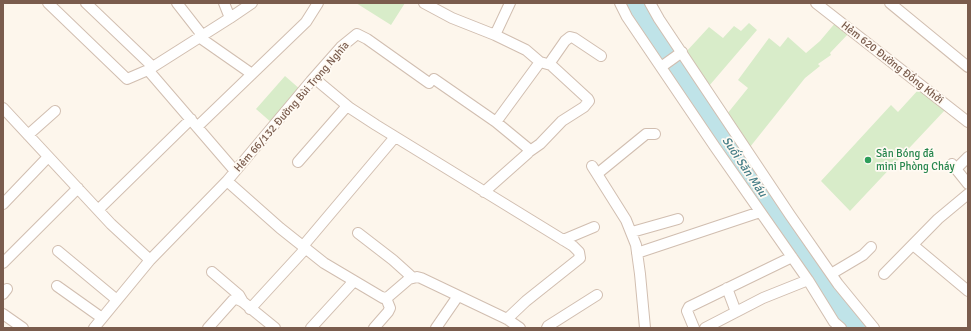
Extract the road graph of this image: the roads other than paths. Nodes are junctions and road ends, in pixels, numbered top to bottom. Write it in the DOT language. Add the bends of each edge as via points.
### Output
graph roads {
  1 [pos="48,3"];
  2 [pos="86,3"];
  3 [pos="177,3"];
  4 [pos="224,3"];
  5 [pos="252,3"];
  6 [pos="318,3"];
  7 [pos="424,3"];
  8 [pos="510,3"];
  9 [pos="620,3"];
  10 [pos="650,3"];
  11 [pos="816,3"];
  12 [pos="890,3"];
  13 [pos="230,18"];
  14 [pos="495,35"];
  15 [pos="200,36"];
  16 [pos="682,52"];
  17 [pos="601,56"];
  18 [pos="545,63"];
  19 [pos="661,67"];
  20 [pos="968,67"];
  21 [pos="150,68"];
  22 [pos="252,74"];
  23 [pos="314,78"];
  24 [pos="347,106"];
  25 [pos="3,108"];
  26 [pos="54,111"];
  27 [pos="496,122"];
  28 [pos="968,122"];
  29 [pos="194,123"];
  30 [pos="654,134"];
  31 [pos="28,135"];
  32 [pos="395,137"];
  33 [pos="530,151"];
  34 [pos="48,157"];
  35 [pos="968,157"];
  36 [pos="298,162"];
  37 [pos="235,171"];
  38 [pos="227,181"];
  39 [pos="968,184"];
  40 [pos="78,188"];
  41 [pos="484,192"];
  42 [pos="968,194"];
  43 [pos="3,204"];
  44 [pos="98,210"];
  45 [pos="760,212"];
  46 [pos="678,218"];
  47 [pos="594,227"];
  48 [pos="632,232"];
  49 [pos="358,233"];
  50 [pos="563,240"];
  51 [pos="913,245"];
  52 [pos="304,247"];
  53 [pos="871,248"];
  54 [pos="58,251"];
  55 [pos="637,253"];
  56 [pos="792,257"];
  57 [pos="150,260"];
  58 [pos="3,263"];
  59 [pos="212,272"];
  60 [pos="831,274"];
  61 [pos="884,274"];
  62 [pos="413,278"];
  63 [pos="808,280"];
  64 [pos="354,281"];
  65 [pos="57,286"];
  66 [pos="728,288"];
  67 [pos="968,291"];
  68 [pos="597,295"];
  69 [pos="458,296"];
  70 [pos="386,298"];
  71 [pos="117,300"];
  72 [pos="246,305"];
  73 [pos="736,312"];
  74 [pos="3,314"];
  75 [pos="102,318"];
  76 [pos="507,319"];
  77 [pos="518,327"];
  78 [pos="23,328"];
  79 [pos="94,328"];
  80 [pos="208,328"];
  81 [pos="275,328"];
  82 [pos="311,328"];
  83 [pos="374,328"];
  84 [pos="436,328"];
  85 [pos="547,328"];
  86 [pos="645,328"];
  87 [pos="694,328"];
  88 [pos="705,328"];
  89 [pos="841,328"];
  90 [pos="874,328"];
  1 -- 21 [label="street" via="126,78"];
  2 -- 21 [label="street"];
  3 -- 15 [label="street"];
  4 -- 13 [label="street"];
  5 -- 13 [label="street"];
  6 -- 22 [label="street" via="306,22"];
  7 -- 14 [label="street" via="452,18"];
  8 -- 14 [label="street"];
  9 -- 19 [label="street"];
  10 -- 16 [label="street"];
  11 -- 28 [label="street, Hẻm 620 Đường Đồng Khởi"];
  12 -- 20 [label="street"];
  13 -- 15 [label="street"];
  14 -- 18 [label="street" via="526,50"];
  15 -- 21 [label="street"];
  15 -- 22 [label="street"];
  16 -- 19 [label="street"];
  16 -- 60 [label="street"];
  17 -- 18 [label="street" via="570,37"];
  18 -- 27 [label="street"];
  18 -- 33 [label="street" via="589,101 562,121"];
  19 -- 45 [label="street"];
  21 -- 29 [label="street"];
  22 -- 29 [label="street"];
  23 -- 24 [label="street"];
  23 -- 27 [label="street, Hẻm 66/132 Đường Bùi Trọng Nghĩa" via="357,34"];
  23 -- 37 [label="street, Hẻm 66/132 Đường Bùi Trọng Nghĩa"];
  24 -- 32 [label="street"];
  24 -- 36 [label="street"];
  25 -- 31 [label="street"];
  26 -- 31 [label="street"];
  27 -- 33 [label="street"];
  29 -- 37 [label="street"];
  29 -- 44 [label="street"];
  30 -- 48 [label="street" via="646,134 594,170"];
  31 -- 34 [label="street"];
  32 -- 41 [label="street"];
  32 -- 52 [label="street"];
  33 -- 41 [label="street"];
  34 -- 40 [label="street"];
  34 -- 43 [label="street"];
  35 -- 39 [label="street" via="954,166"];
  37 -- 38 [label="street, Hẻm 66/132 Đường Bùi Trọng Nghĩa"];
  38 -- 52 [label="street"];
  38 -- 57 [label="street, Hẻm 66/132 Đường Bùi Trọng Nghĩa"];
  40 -- 44 [label="street"];
  40 -- 58 [label="street"];
  41 -- 50 [label="street"];
  42 -- 51 [label="street" via="944,213"];
  44 -- 57 [label="street"];
  45 -- 55 [label="street"];
  45 -- 56 [label="street"];
  46 -- 48 [label="street"];
  47 -- 50 [label="street"];
  48 -- 55 [label="street"];
  49 -- 62 [label="street"];
  50 -- 76 [label="street" via="579,252 580,258"];
  51 -- 61 [label="street"];
  51 -- 67 [label="street"];
  52 -- 64 [label="street"];
  52 -- 72 [label="street"];
  53 -- 60 [label="street"];
  54 -- 71 [label="street"];
  55 -- 86 [label="street"];
  56 -- 63 [label="street"];
  56 -- 66 [label="street"];
  57 -- 71 [label="street, Hẻm 66/132 Đường Bùi Trọng Nghĩa"];
  59 -- 72 [label="street" via="239,295"];
  60 -- 90 [label="street"];
  62 -- 69 [label="street" via="421,278"];
  62 -- 70 [label="street"];
  63 -- 73 [label="street"];
  63 -- 89 [label="street" via="834,322"];
  64 -- 70 [label="street"];
  64 -- 82 [label="street"];
  65 -- 75 [label="street"];
  66 -- 73 [label="street"];
  66 -- 87 [label="street" via="687,309"];
  68 -- 85 [label="street"];
  69 -- 76 [label="street"];
  69 -- 84 [label="street"];
  70 -- 83 [label="street" via="390,308"];
  71 -- 75 [label="street, Hẻm 66/132 Đường Bùi Trọng Nghĩa"];
  72 -- 80 [label="street" via="234,300"];
  72 -- 81 [label="street"];
  73 -- 88 [label="street"];
  74 -- 78 [label="street"];
  75 -- 79 [label="street, Hẻm 66/132 Đường Bùi Trọng Nghĩa"];
  76 -- 77 [label="street"];
}
